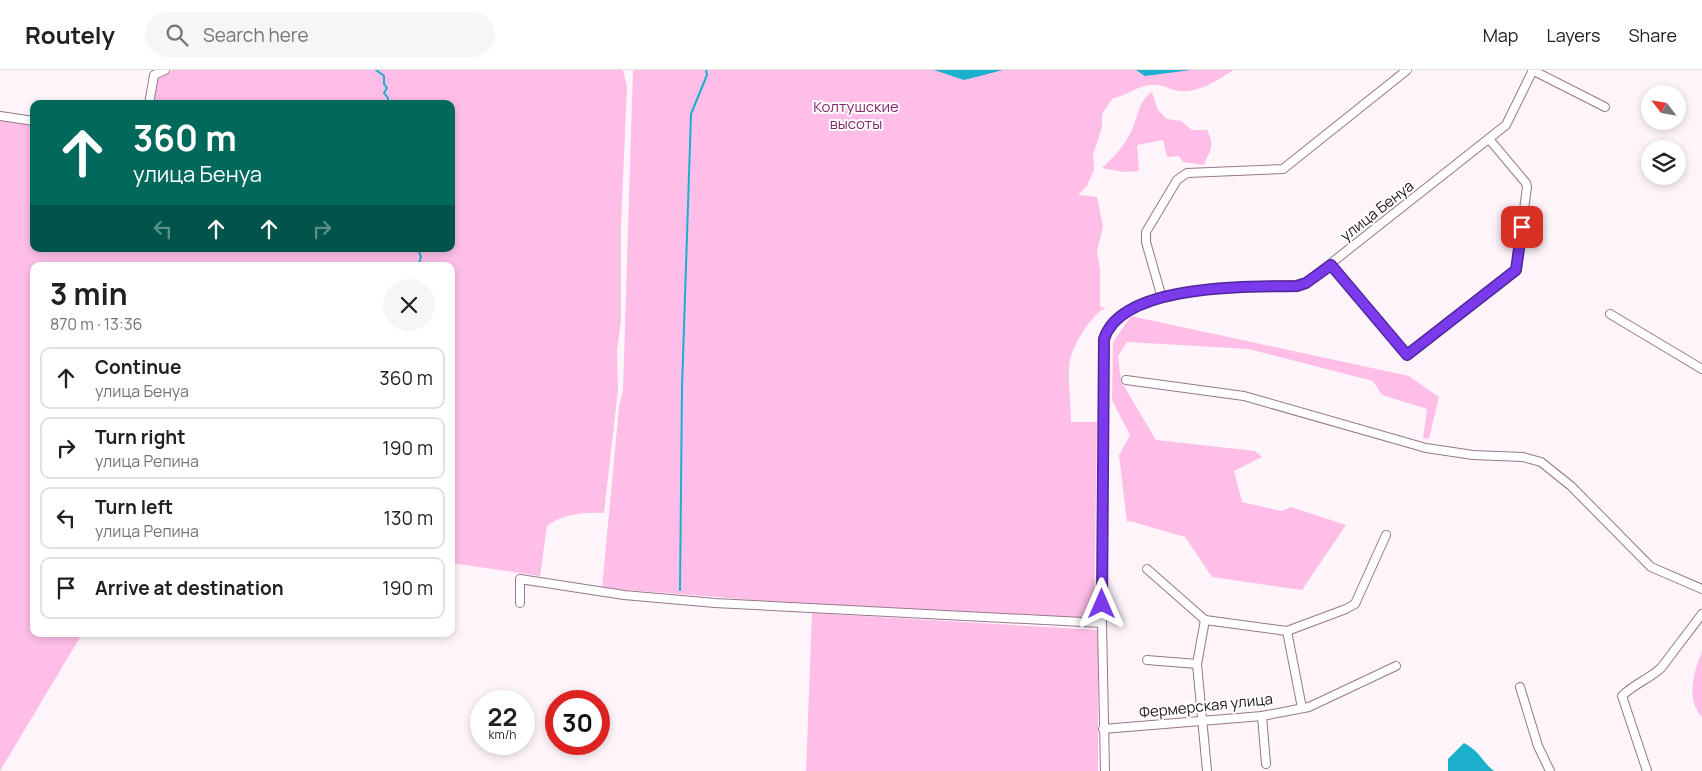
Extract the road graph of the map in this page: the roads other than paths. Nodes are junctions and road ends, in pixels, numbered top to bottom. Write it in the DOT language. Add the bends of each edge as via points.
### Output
graph roads {
  1 [pos="165,70"];
  2 [pos="1407,70"];
  3 [pos="1533,70"];
  4 [pos="150,100"];
  5 [pos="1605,106"];
  6 [pos="0,116"];
  7 [pos="30,120"];
  8 [pos="1488,139"];
  9 [pos="1331,265"];
  10 [pos="1162,298"];
  11 [pos="1610,314"];
  12 [pos="1702,369"];
  13 [pos="1126,380"];
  14 [pos="1386,535"];
  15 [pos="1147,569"];
  16 [pos="1702,589"];
  17 [pos="520,603"];
  18 [pos="1702,614"];
  19 [pos="1205,620"];
  20 [pos="1102,623"];
  21 [pos="1287,631"];
  22 [pos="1147,660"];
  23 [pos="1197,664"];
  24 [pos="1396,666"];
  25 [pos="1520,687"];
  26 [pos="1302,708"];
  27 [pos="1262,716"];
  28 [pos="1200,721"];
  29 [pos="1103,729"];
  30 [pos="1266,764"];
  31 [pos="1105,771"];
  32 [pos="1207,771"];
  33 [pos="1550,771"];
  34 [pos="1648,771"];
  1 -- 4 [label="street" via="154,75"];
  2 -- 10 [label="street" via="1283,169 1186,173 1177,180 1146,232"];
  3 -- 5 [label="street"];
  3 -- 8 [label="street, улица Бенуа" via="1506,125"];
  6 -- 7 [label="street"];
  8 -- 9 [label="street, улица Бенуа"];
  8 -- 9 [label="street" via="1527,187 1516,270 1407,355"];
  9 -- 10 [label="street, улица Бенуа" via="1297,286 1199,288"];
  10 -- 20 [label="street, улица Бенуа" via="1116,318 1108,326 1104,339"];
  11 -- 12 [label="street"];
  13 -- 16 [label="street" via="1244,396 1426,448 1473,455 1523,457 1541,462 1571,486 1651,567"];
  14 -- 21 [label="street" via="1355,604"];
  15 -- 19 [label="street"];
  17 -- 20 [label="street" via="520,579 624,595 715,603"];
  18 -- 34 [label="street" via="1661,668 1622,696"];
  19 -- 21 [label="street"];
  19 -- 23 [label="street"];
  20 -- 29 [label="street, улица Бенуа"];
  21 -- 26 [label="street"];
  22 -- 23 [label="street"];
  23 -- 28 [label="street"];
  24 -- 26 [label="street, Фермерская улица"];
  25 -- 33 [label="street" via="1538,746"];
  26 -- 27 [label="street, Фермерская улица"];
  27 -- 28 [label="street, Фермерская улица"];
  27 -- 30 [label="street"];
  28 -- 29 [label="street, Фермерская улица"];
  28 -- 32 [label="street"];
  29 -- 31 [label="street, улица Бенуа"];
}
